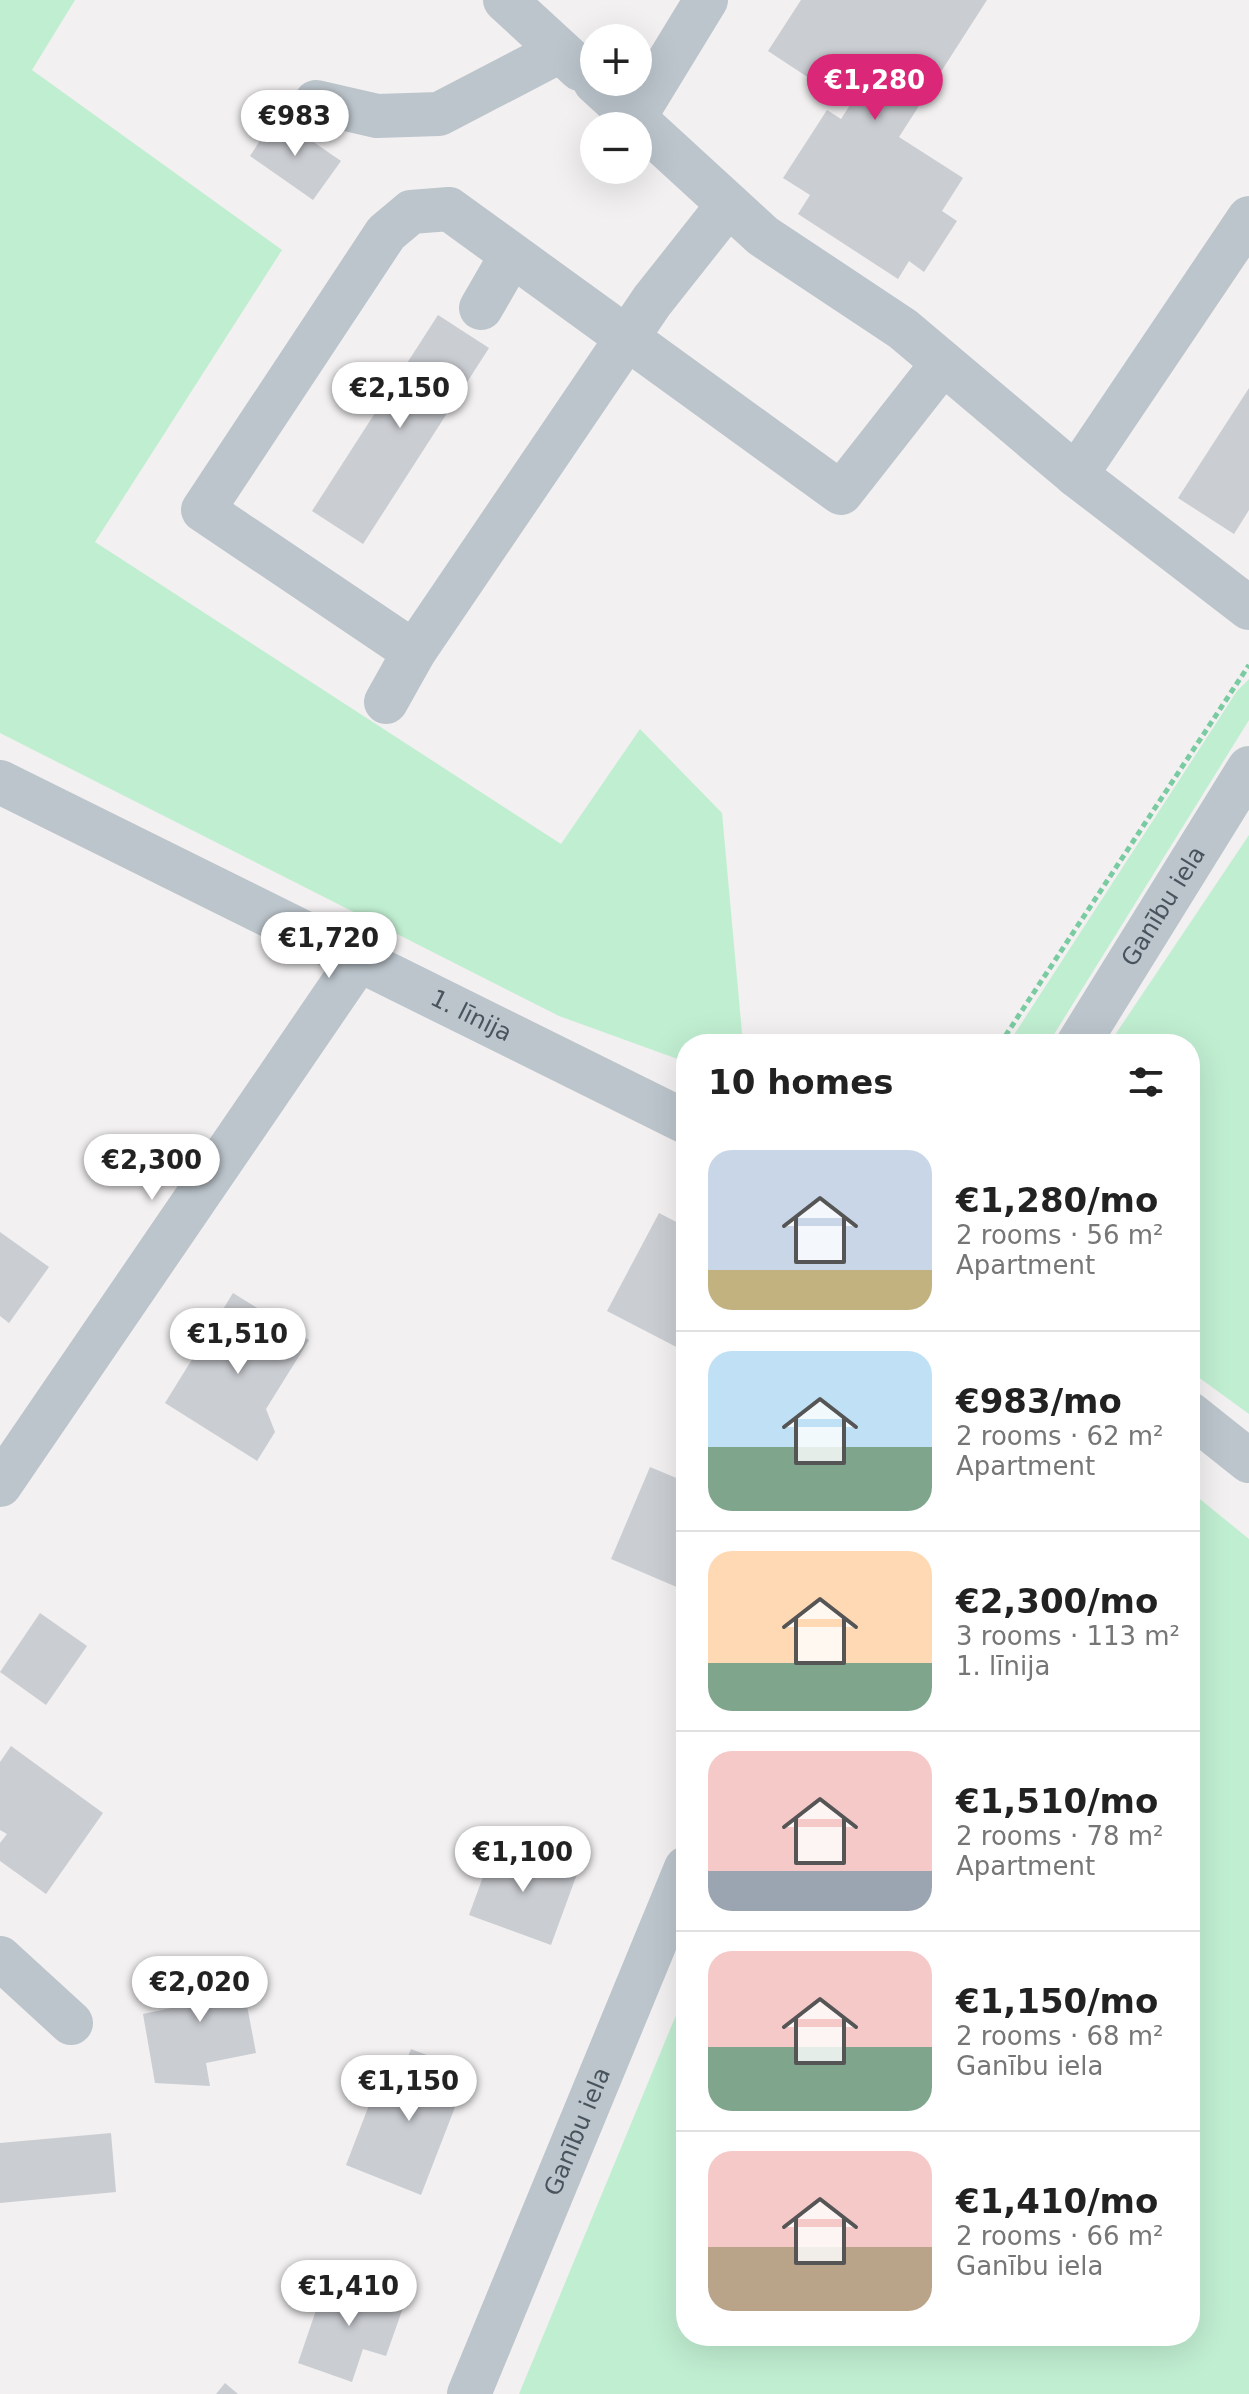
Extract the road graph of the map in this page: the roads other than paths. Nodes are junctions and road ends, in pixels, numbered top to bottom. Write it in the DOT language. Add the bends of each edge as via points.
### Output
graph roads {
  1 [pos="505,0"];
  2 [pos="706,0"];
  3 [pos="560,51"];
  4 [pos="580,69"];
  5 [pos="610,96"];
  6 [pos="316,102"];
  7 [pos="627,112"];
  8 [pos="638,112"];
  9 [pos="652,135"];
  10 [pos="728,205"];
  11 [pos="1249,218"];
  12 [pos="511,256"];
  13 [pos="481,308"];
  14 [pos="626,338"];
  15 [pos="943,363"];
  16 [pos="1076,475"];
  17 [pos="1249,608"];
  18 [pos="414,652"];
  19 [pos="386,702"];
  20 [pos="1249,768"];
  21 [pos="0,782"];
  22 [pos="360,958"];
  23 [pos="1084,1034"];
  24 [pos="676,1117"];
  25 [pos="1200,1422"];
  26 [pos="1249,1461"];
  27 [pos="0,1485"];
  28 [pos="676,1892"];
  29 [pos="0,1958"];
  30 [pos="71,2023"];
  31 [pos="469,2394"];
  1 -- 3 [label="street"];
  2 -- 8 [label="street"];
  3 -- 4 [label="street"];
  3 -- 6 [label="street" via="439,114 377,116"];
  5 -- 7 [label="street"];
  9 -- 10 [label="street"];
  10 -- 14 [label="street"];
  10 -- 15 [label="street" via="763,236 903,329"];
  11 -- 16 [label="street"];
  12 -- 13 [label="street"];
  12 -- 14 [label="street"];
  12 -- 18 [label="street" via="449,209 411,212 386,233 203,510 314,563"];
  14 -- 15 [label="street" via="841,493"];
  14 -- 18 [label="street"];
  15 -- 16 [label="street"];
  16 -- 17 [label="street"];
  18 -- 19 [label="street"];
  20 -- 23 [label="street, Ganību iela"];
  21 -- 22 [label="street, 1. līnija"];
  22 -- 24 [label="street, 1. līnija"];
  22 -- 27 [label="street"];
  25 -- 26 [label="street"];
  28 -- 31 [label="street, Ganību iela"];
  29 -- 30 [label="street"];
}
